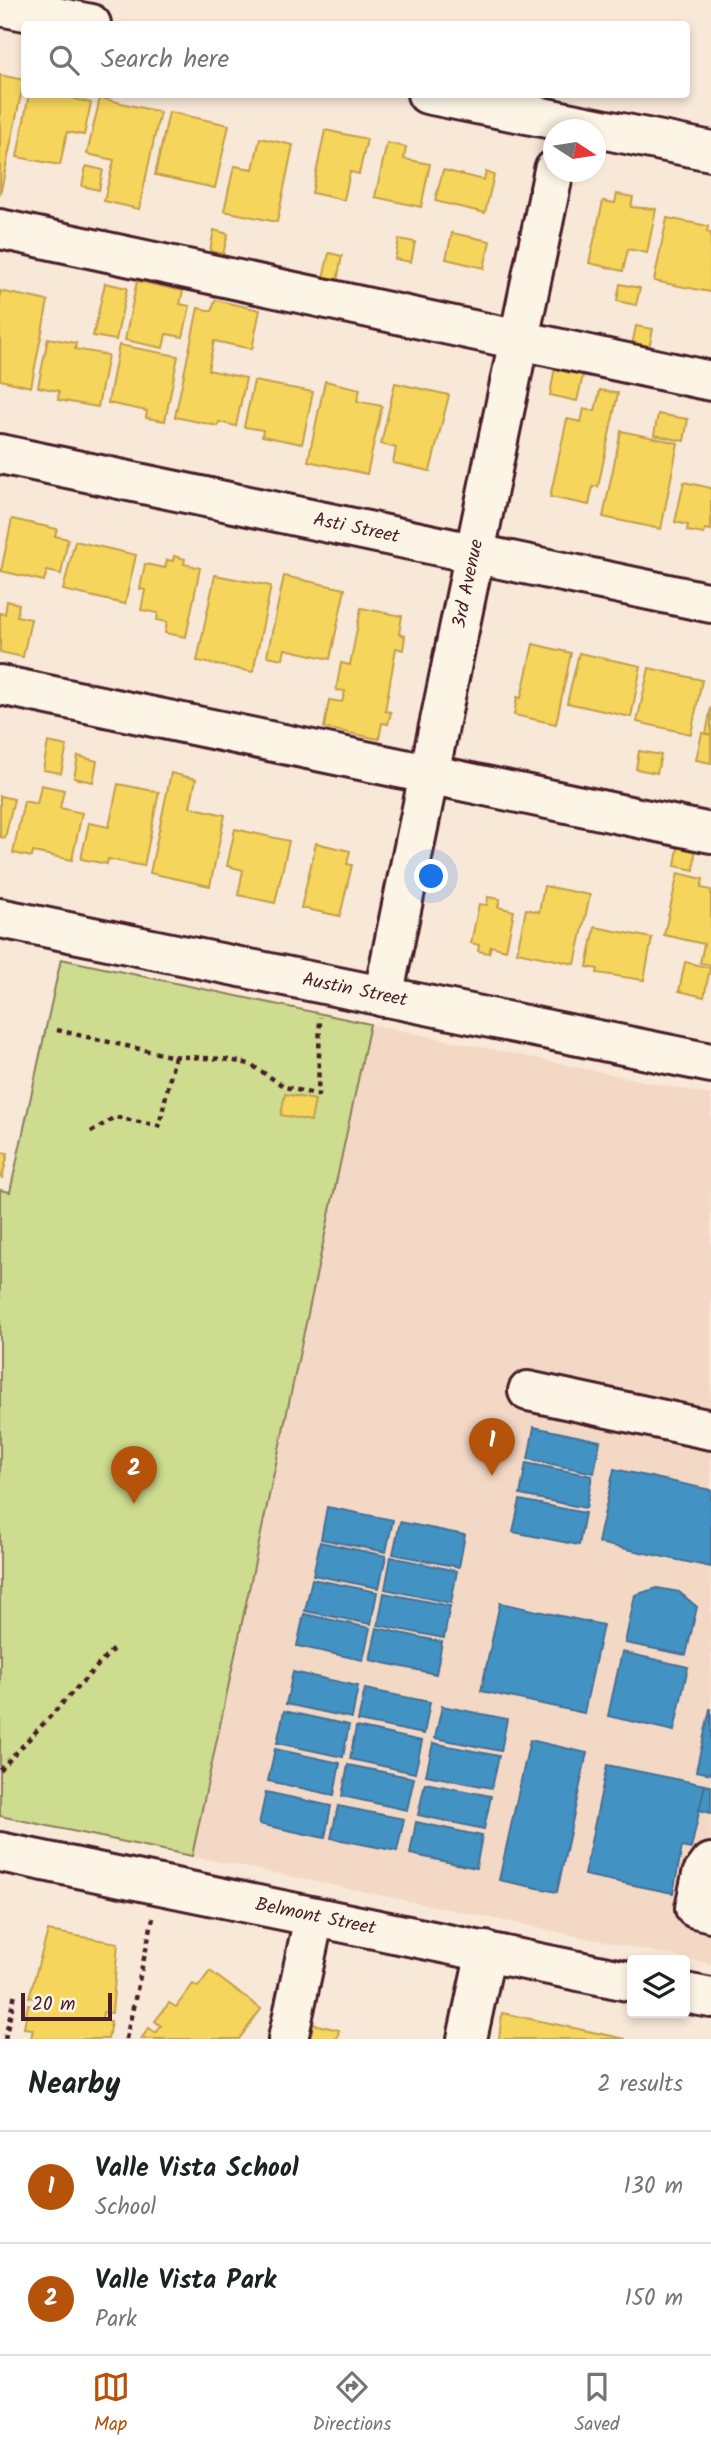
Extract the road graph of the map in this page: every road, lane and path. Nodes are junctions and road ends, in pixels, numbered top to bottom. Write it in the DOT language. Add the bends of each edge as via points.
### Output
graph roads {
  1 [pos="0,6"];
  2 [pos="76,21"];
  3 [pos="443,98"];
  4 [pos="543,121"];
  5 [pos="606,133"];
  6 [pos="711,151"];
  7 [pos="551,182"];
  8 [pos="0,229"];
  9 [pos="518,340"];
  10 [pos="711,381"];
  11 [pos="0,454"];
  12 [pos="475,553"];
  13 [pos="711,603"];
  14 [pos="0,685"];
  15 [pos="430,774"];
  16 [pos="711,833"];
  17 [pos="0,918"];
  18 [pos="383,997"];
  19 [pos="320,1013"];
  20 [pos="57,1030"];
  21 [pos="175,1056"];
  22 [pos="711,1063"];
  23 [pos="91,1132"];
  24 [pos="528,1391"];
  25 [pos="711,1430"];
  26 [pos="116,1646"];
  27 [pos="0,1770"];
  28 [pos="0,1852"];
  29 [pos="711,1863"];
  30 [pos="711,1912"];
  31 [pos="153,1917"];
  32 [pos="314,1917"];
  33 [pos="486,1951"];
  34 [pos="627,1981"];
  35 [pos="15,1993"];
  36 [pos="690,1994"];
  37 [pos="711,1998"];
  38 [pos="5,2039"];
  39 [pos="126,2039"];
  40 [pos="288,2039"];
  41 [pos="467,2039"];
  1 -- 2 [label="street"];
  3 -- 4 [label="street"];
  5 -- 6 [label="street"];
  7 -- 9 [label="street, 3rd Avenue"];
  8 -- 9 [label="street"];
  9 -- 10 [label="street"];
  9 -- 12 [label="street, 3rd Avenue"];
  11 -- 12 [label="street, Asti Street"];
  12 -- 13 [label="street, Asti Street"];
  12 -- 15 [label="street, 3rd Avenue"];
  14 -- 15 [label="street"];
  15 -- 16 [label="street"];
  15 -- 18 [label="street, 3rd Avenue"];
  17 -- 18 [label="street, Austin Street"];
  18 -- 22 [label="street, Austin Street"];
  19 -- 21 [label="path" via="318,1095 285,1087 250,1064"];
  20 -- 21 [label="path"];
  21 -- 23 [label="path" via="159,1126 115,1117"];
  24 -- 25 [label="street"];
  26 -- 27 [label="path"];
  28 -- 32 [label="street, Belmont Street"];
  29 -- 30 [label="street" via="702,1875 695,1908"];
  31 -- 39 [label="path"];
  32 -- 33 [label="street, Belmont Street"];
  32 -- 40 [label="street"];
  33 -- 34 [label="street, Belmont Street"];
  33 -- 41 [label="street"];
  35 -- 38 [label="path"];
  36 -- 37 [label="street"];
}
